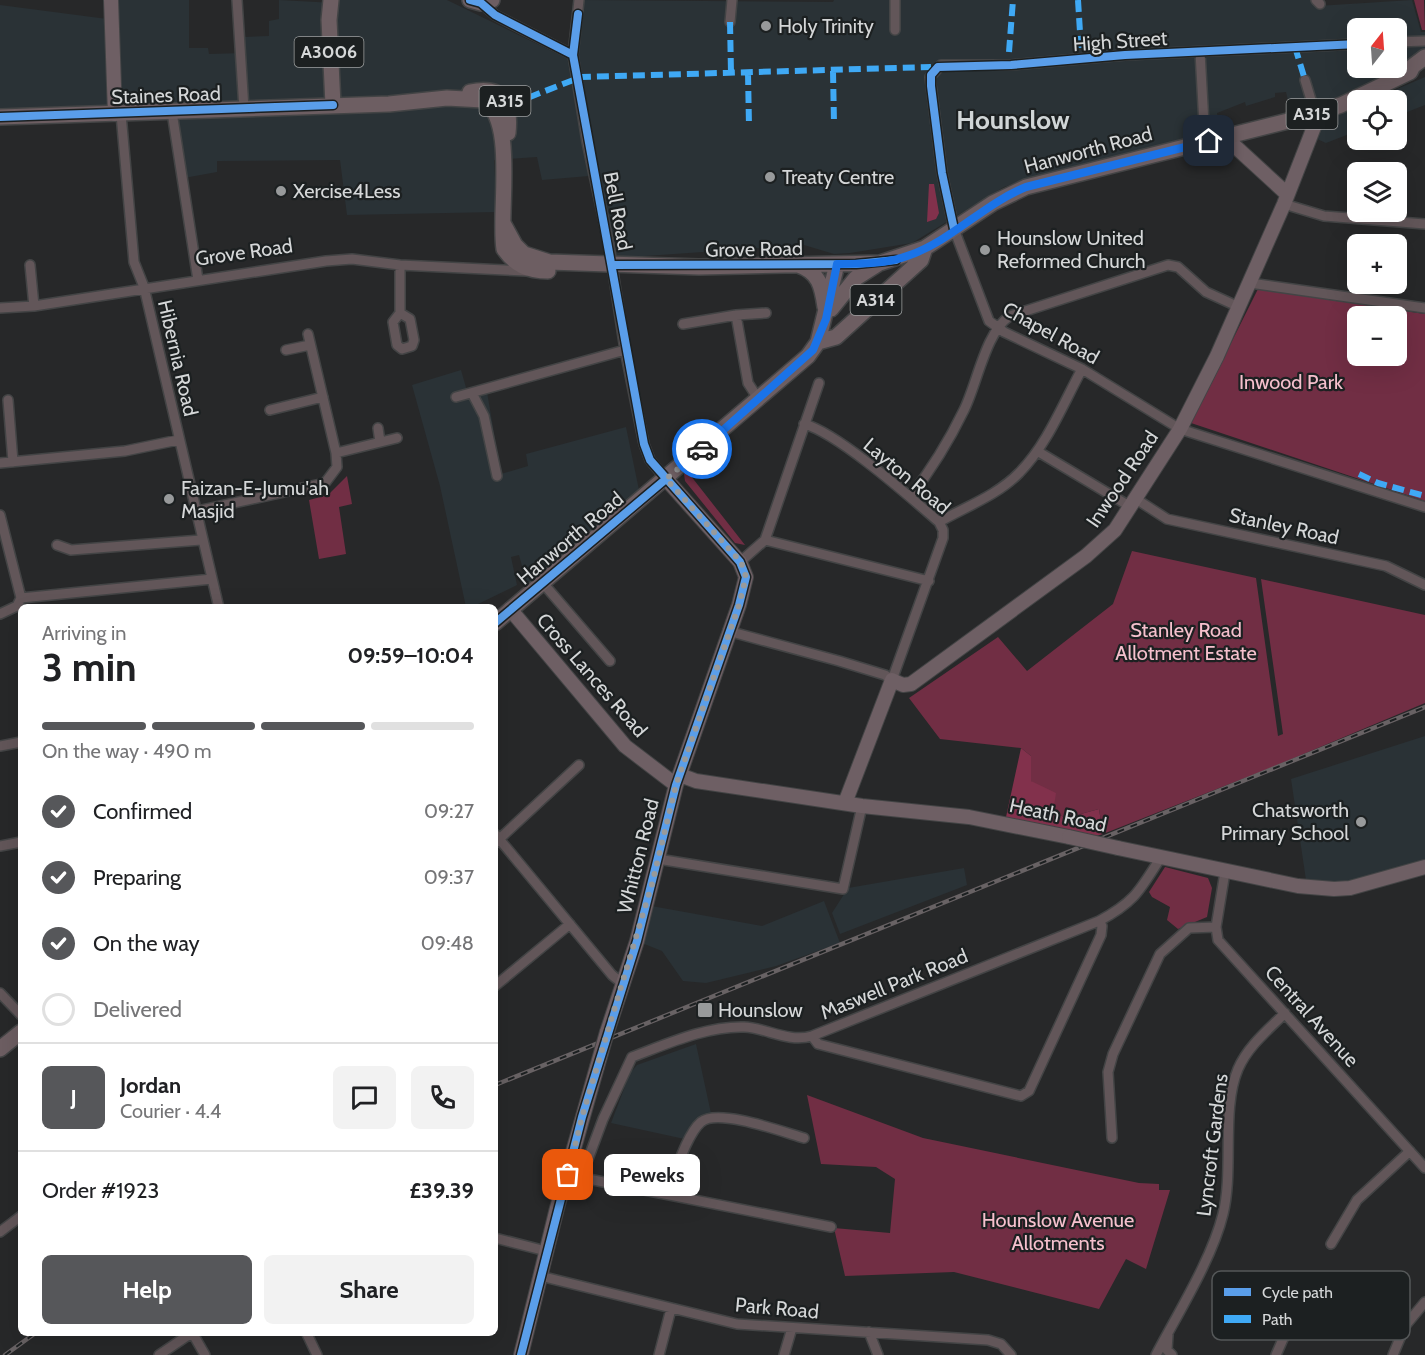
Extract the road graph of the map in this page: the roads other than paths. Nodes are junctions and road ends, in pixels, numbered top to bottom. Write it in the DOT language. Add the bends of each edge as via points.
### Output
graph roads {
  1 [pos="111,0"];
  2 [pos="237,0"];
  3 [pos="331,0"];
  4 [pos="579,0"];
  5 [pos="732,0"];
  6 [pos="895,0"];
  7 [pos="481,1"];
  8 [pos="730,22"];
  9 [pos="895,30"];
  10 [pos="1425,41"];
  11 [pos="1407,42"];
  12 [pos="1347,45"];
  13 [pos="1200,52"];
  14 [pos="573,55"];
  15 [pos="1425,57"];
  16 [pos="1418,71"];
  17 [pos="1305,80"];
  18 [pos="333,105"];
  19 [pos="244,109"];
  20 [pos="172,112"];
  21 [pos="1315,113"];
  22 [pos="118,114"];
  23 [pos="0,117"];
  24 [pos="1226,138"];
  25 [pos="1205,142"];
  26 [pos="1286,199"];
  27 [pos="503,222"];
  28 [pos="1425,224"];
  29 [pos="954,229"];
  30 [pos="926,248"];
  31 [pos="512,260"];
  32 [pos="880,263"];
  33 [pos="795,264"];
  34 [pos="840,264"];
  35 [pos="30,265"];
  36 [pos="400,265"];
  37 [pos="593,265"];
  38 [pos="612,265"];
  39 [pos="496,271"];
  40 [pos="543,271"];
  41 [pos="198,280"];
  42 [pos="1250,283"];
  43 [pos="144,287"];
  44 [pos="34,306"];
  45 [pos="1239,307"];
  46 [pos="0,308"];
  47 [pos="1425,308"];
  48 [pos="400,313"];
  49 [pos="766,313"];
  50 [pos="829,313"];
  51 [pos="736,315"];
  52 [pos="683,324"];
  53 [pos="996,327"];
  54 [pos="308,334"];
  55 [pos="818,342"];
  56 [pos="310,345"];
  57 [pos="286,350"];
  58 [pos="626,350"];
  59 [pos="1082,369"];
  60 [pos="819,383"];
  61 [pos="472,393"];
  62 [pos="323,397"];
  63 [pos="456,397"];
  64 [pos="8,400"];
  65 [pos="759,400"];
  66 [pos="283,407"];
  67 [pos="270,410"];
  68 [pos="286,418"];
  69 [pos="804,424"];
  70 [pos="378,428"];
  71 [pos="1180,429"];
  72 [pos="397,438"];
  73 [pos="178,440"];
  74 [pos="380,442"];
  75 [pos="1037,451"];
  76 [pos="336,453"];
  77 [pos="13,462"];
  78 [pos="0,463"];
  79 [pos="497,476"];
  80 [pos="666,479"];
  81 [pos="910,497"];
  82 [pos="1134,503"];
  83 [pos="1425,507"];
  84 [pos="197,511"];
  85 [pos="0,515"];
  86 [pos="939,522"];
  87 [pos="201,540"];
  88 [pos="765,540"];
  89 [pos="57,545"];
  90 [pos="741,562"];
  91 [pos="212,579"];
  92 [pos="929,581"];
  93 [pos="542,582"];
  94 [pos="1425,585"];
  95 [pos="21,598"];
  96 [pos="218,604"];
  97 [pos="510,609"];
  98 [pos="0,614"];
  99 [pos="498,620"];
  100 [pos="728,631"];
  101 [pos="610,661"];
  102 [pos="892,680"];
  103 [pos="18,743"];
  104 [pos="0,746"];
  105 [pos="579,765"];
  106 [pos="678,780"];
  107 [pos="845,803"];
  108 [pos="862,806"];
  109 [pos="498,837"];
  110 [pos="498,841"];
  111 [pos="18,843"];
  112 [pos="0,846"];
  113 [pos="1161,857"];
  114 [pos="658,859"];
  115 [pos="1425,867"];
  116 [pos="1225,872"];
  117 [pos="1100,921"];
  118 [pos="570,924"];
  119 [pos="1216,927"];
  120 [pos="498,984"];
  121 [pos="623,984"];
  122 [pos="0,993"];
  123 [pos="18,1012"];
  124 [pos="1285,1013"];
  125 [pos="18,1034"];
  126 [pos="812,1036"];
  127 [pos="0,1049"];
  128 [pos="804,1138"];
  129 [pos="1112,1138"];
  130 [pos="1410,1151"];
  131 [pos="1425,1168"];
  132 [pos="575,1177"];
  133 [pos="668,1193"];
  134 [pos="18,1218"];
  135 [pos="831,1227"];
  136 [pos="0,1232"];
  137 [pos="498,1239"];
  138 [pos="1331,1244"];
  139 [pos="546,1251"];
  140 [pos="540,1276"];
  141 [pos="1425,1302"];
  142 [pos="671,1309"];
  143 [pos="1410,1321"];
  144 [pos="792,1328"];
  145 [pos="1168,1331"];
  146 [pos="869,1332"];
  147 [pos="188,1336"];
  148 [pos="192,1336"];
  149 [pos="308,1336"];
  150 [pos="1283,1340"];
  151 [pos="1400,1340"];
  152 [pos="159,1355"];
  153 [pos="205,1355"];
  154 [pos="317,1355"];
  155 [pos="521,1355"];
  156 [pos="659,1355"];
  157 [pos="784,1355"];
  158 [pos="878,1355"];
  159 [pos="1011,1355"];
  160 [pos="1156,1355"];
  161 [pos="1172,1355"];
  162 [pos="1276,1355"];
  163 [pos="1393,1355"];
  1 -- 22 [label="street"];
  2 -- 19 [label="street"];
  3 -- 18 [label="main road, A3006" via="328,21"];
  4 -- 14 [label="street, Bell Road"];
  5 -- 8 [label="street"];
  6 -- 9 [label="street"];
  7 -- 14 [label="street" via="495,15"];
  10 -- 11 [label="street"];
  12 -- 13 [label="street, High Street"];
  13 -- 25 [label="street"];
  13 -- 29 [label="street, High Street" via="1011,65 941,65 930,77 942,173"];
  14 -- 38 [label="street, Bell Road"];
  15 -- 16 [label="main road, Hanworth Road / A315" via="1413,66"];
  16 -- 21 [label="main road, Hanworth Road / A315"];
  17 -- 21 [label="street"];
  18 -- 19 [label="main road, Staines Road / A315"];
  18 -- 27 [label="main road, Staines Road / A315" via="447,98 481,90 496,93 505,100 509,117"];
  19 -- 20 [label="main road, Staines Road / A315"];
  20 -- 22 [label="main road, Staines Road / A315"];
  20 -- 41 [label="street"];
  21 -- 24 [label="main road, Hanworth Road / A315"];
  21 -- 26 [label="street, Inwood Road" via="1314,127"];
  22 -- 23 [label="main road, Staines Road / A315"];
  22 -- 43 [label="street, Hibernia Road" via="134,262"];
  24 -- 25 [label="main road, Hanworth Road / A315"];
  24 -- 26 [label="street"];
  25 -- 29 [label="main road, Hanworth Road / A315" via="1026,187"];
  26 -- 28 [label="street" via="1324,216"];
  26 -- 42 [label="street, Inwood Road"];
  27 -- 31 [label="main road, Staines Road / A315" via="504,249"];
  27 -- 37 [label="main road, A315" via="524,254 537,260"];
  29 -- 30 [label="main road, Hanworth Road / A315"];
  29 -- 53 [label="street, Chapel Road" via="985,315"];
  30 -- 32 [label="main road, Grove Road / A315"];
  30 -- 55 [label="main road, Hanworth Road / A314" via="921,261 836,337"];
  31 -- 39 [label="street"];
  31 -- 40 [label="main road, A315" via="524,268"];
  32 -- 34 [label="main road, Grove Road / A315"];
  32 -- 50 [label="main road, Hanworth Road / A314" via="856,278"];
  33 -- 34 [label="main road, Grove Road / A315"];
  33 -- 38 [label="main road, Grove Road / A315"];
  33 -- 50 [label="main road" via="818,278"];
  34 -- 50 [label="main road, Hanworth Road"];
  35 -- 44 [label="street"];
  36 -- 39 [label="street, Grove Road"];
  36 -- 41 [label="street, Grove Road" via="352,260"];
  36 -- 48 [label="street"];
  37 -- 38 [label="main road, A315"];
  37 -- 40 [label="main road, A315"];
  38 -- 58 [label="street, Bell Road"];
  39 -- 40 [label="street, Grove Road"];
  41 -- 43 [label="street, Grove Road"];
  42 -- 45 [label="street, Inwood Road"];
  42 -- 47 [label="street"];
  43 -- 44 [label="street, Grove Road"];
  43 -- 73 [label="street, Hibernia Road"];
  44 -- 46 [label="street, Grove Road"];
  45 -- 53 [label="street" via="1206,292 1178,267 1168,265 1010,316"];
  45 -- 71 [label="street, Inwood Road"];
  49 -- 51 [label="street"];
  50 -- 55 [label="main road, Hanworth Road / A314"];
  51 -- 52 [label="street"];
  51 -- 65 [label="street" via="747,383"];
  53 -- 59 [label="street, Chapel Road"];
  53 -- 81 [label="street" via="965,409 932,468"];
  54 -- 56 [label="street"];
  55 -- 65 [label="main road, Hanworth Road / A314"];
  56 -- 57 [label="street"];
  56 -- 62 [label="street"];
  58 -- 61 [label="street"];
  58 -- 80 [label="street, Bell Road" via="644,444 650,460"];
  59 -- 71 [label="street, Chapel Road"];
  59 -- 75 [label="street"];
  60 -- 69 [label="street"];
  61 -- 63 [label="street"];
  61 -- 79 [label="street" via="484,416"];
  62 -- 66 [label="street"];
  62 -- 76 [label="street"];
  64 -- 77 [label="street"];
  65 -- 80 [label="main road, Hanworth Road / A314"];
  66 -- 67 [label="street"];
  66 -- 68 [label="street"];
  69 -- 81 [label="street, Layton Road" via="820,430"];
  69 -- 88 [label="street"];
  70 -- 74 [label="street"];
  71 -- 82 [label="street, Inwood Road"];
  71 -- 83 [label="street, Chapel Road"];
  72 -- 74 [label="street"];
  73 -- 77 [label="street" via="125,451"];
  73 -- 84 [label="street, Hibernia Road"];
  74 -- 76 [label="street"];
  75 -- 82 [label="street, Stanley Road"];
  75 -- 86 [label="street" via="1018,474 994,492"];
  76 -- 84 [label="street" via="337,467 325,483"];
  77 -- 78 [label="street"];
  80 -- 90 [label="street"];
  80 -- 93 [label="main road, Hanworth Road / A314"];
  81 -- 86 [label="street, Layton Road"];
  82 -- 94 [label="street, Stanley Road" via="1167,519 1386,566"];
  82 -- 102 [label="street, Inwood Road" via="1107,540 937,666 911,684"];
  84 -- 87 [label="street, Hibernia Road"];
  85 -- 95 [label="street"];
  86 -- 92 [label="street, Layton Road" via="943,538"];
  87 -- 89 [label="street" via="71,550"];
  87 -- 91 [label="street, Hibernia Road"];
  88 -- 90 [label="street"];
  88 -- 92 [label="street"];
  90 -- 100 [label="street, Whitton Road" via="746,577"];
  91 -- 95 [label="street"];
  91 -- 96 [label="street, Hibernia Road"];
  92 -- 102 [label="street, Layton Road"];
  93 -- 97 [label="main road, Hanworth Road / A314"];
  93 -- 101 [label="street"];
  95 -- 98 [label="street" via="17,606"];
  97 -- 99 [label="main road, Hanworth Road / A314"];
  97 -- 106 [label="street, Cross Lances Road" via="625,746"];
  100 -- 102 [label="street" via="839,661"];
  100 -- 106 [label="street, Whitton Road"];
  102 -- 107 [label="street"];
  103 -- 104 [label="street"];
  105 -- 109 [label="street"];
  106 -- 107 [label="street, Heath Road"];
  106 -- 114 [label="street, Whitton Road"];
  107 -- 108 [label="street, Heath Road"];
  108 -- 113 [label="street, Heath Road, bridge" via="969,817"];
  108 -- 114 [label="street" via="843,888"];
  110 -- 118 [label="street"];
  111 -- 112 [label="street"];
  113 -- 116 [label="street, Heath Road"];
  113 -- 117 [label="street, Maswell Park Road" via="1124,908"];
  114 -- 121 [label="street, Whitton Road"];
  115 -- 116 [label="street, Heath Road" via="1334,889"];
  116 -- 119 [label="street"];
  117 -- 126 [label="street, Maswell Park Road"];
  117 -- 126 [label="street" via="1096,946 1029,1091 1021,1096 818,1044"];
  118 -- 120 [label="street"];
  118 -- 121 [label="street"];
  119 -- 124 [label="street, Central Avenue" via="1218,939"];
  119 -- 129 [label="street" via="1189,928 1160,954 1108,1072"];
  121 -- 132 [label="street, Whitton Road, bridge" via="597,1066"];
  122 -- 123 [label="street"];
  124 -- 130 [label="street, Central Avenue"];
  124 -- 145 [label="street, Lyncroft Gardens" via="1251,1047 1238,1069 1232,1091 1224,1213 1217,1236"];
  125 -- 127 [label="main road"];
  126 -- 132 [label="street, Maswell Park Road" via="794,1039 747,1027 726,1027 632,1057"];
  128 -- 133 [label="street" via="731,1119 705,1120 690,1140"];
  130 -- 131 [label="street, Central Avenue"];
  130 -- 138 [label="street" via="1357,1200"];
  132 -- 133 [label="street"];
  132 -- 139 [label="street, Whitton Road"];
  133 -- 135 [label="street"];
  134 -- 136 [label="street"];
  137 -- 139 [label="street"];
  139 -- 140 [label="street, Whitton Road"];
  140 -- 142 [label="street, Park Road"];
  140 -- 155 [label="street, Whitton Road"];
  141 -- 143 [label="street"];
  142 -- 144 [label="street, Park Road" via="737,1324"];
  142 -- 156 [label="street"];
  144 -- 146 [label="street, Park Road"];
  144 -- 157 [label="street"];
  145 -- 160 [label="street, Lyncroft Gardens"];
  145 -- 161 [label="street" via="1167,1350"];
  146 -- 158 [label="street"];
  146 -- 159 [label="street, Park Road" via="988,1340 1001,1344"];
  147 -- 152 [label="street"];
  148 -- 153 [label="street"];
  149 -- 154 [label="street"];
  150 -- 162 [label="street"];
  151 -- 163 [label="street"];
}
